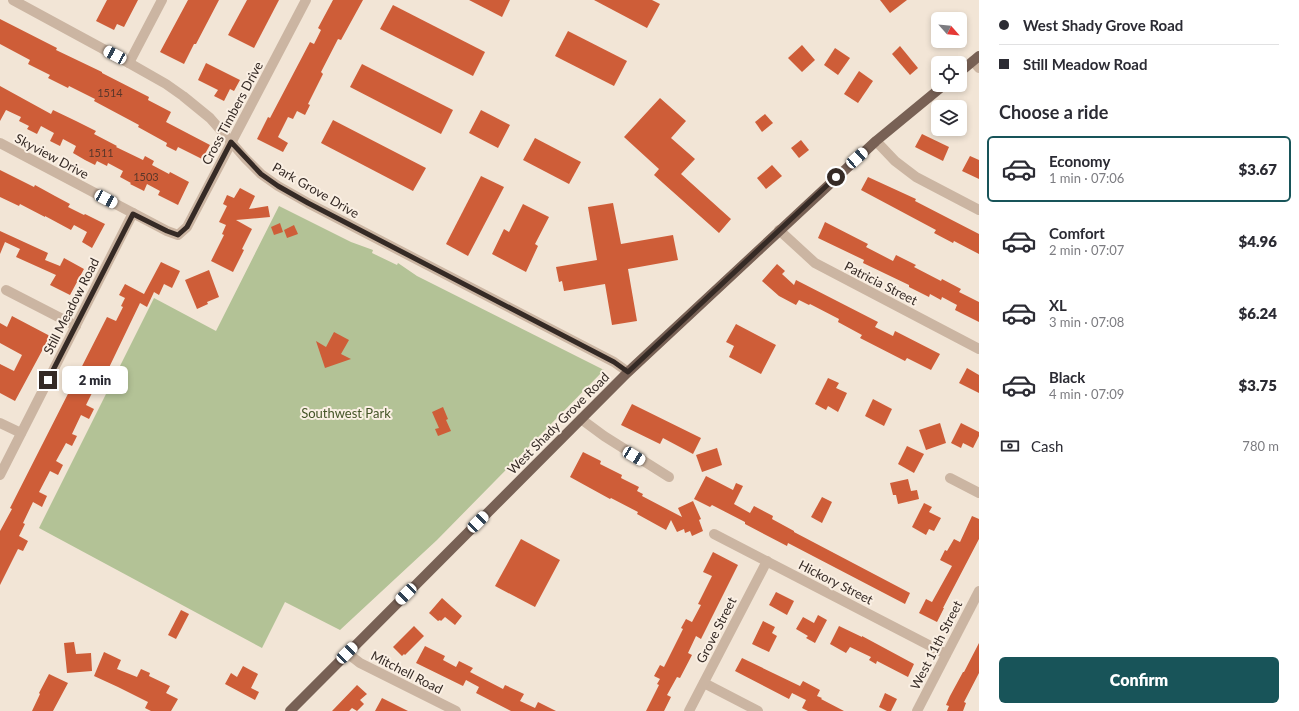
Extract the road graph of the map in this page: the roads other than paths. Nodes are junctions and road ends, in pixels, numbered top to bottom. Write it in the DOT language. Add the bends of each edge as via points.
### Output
graph roads {
  1 [pos="162,0"];
  2 [pos="306,0"];
  3 [pos="18,1"];
  4 [pos="977,62"];
  5 [pos="129,63"];
  6 [pos="967,68"];
  7 [pos="936,92"];
  8 [pos="876,141"];
  9 [pos="231,142"];
  10 [pos="0,143"];
  11 [pos="979,210"];
  12 [pos="133,214"];
  13 [pos="779,230"];
  14 [pos="178,235"];
  15 [pos="6,290"];
  16 [pos="76,326"];
  17 [pos="979,349"];
  18 [pos="628,372"];
  19 [pos="581,419"];
  20 [pos="0,423"];
  21 [pos="21,434"];
  22 [pos="0,475"];
  23 [pos="669,477"];
  24 [pos="950,478"];
  25 [pos="979,494"];
  26 [pos="714,534"];
  27 [pos="767,561"];
  28 [pos="979,591"];
  29 [pos="347,653"];
  30 [pos="946,654"];
  31 [pos="704,682"];
  32 [pos="290,711"];
  33 [pos="456,711"];
  34 [pos="689,711"];
  35 [pos="758,711"];
  36 [pos="917,711"];
  1 -- 5 [label="street"];
  2 -- 9 [label="street, Cross Timbers Drive"];
  3 -- 5 [label="street, Park Grove Drive"];
  4 -- 6 [label="main road"];
  5 -- 9 [label="street, Park Grove Drive" via="183,96 210,118"];
  7 -- 8 [label="main road, West Shady Grove Road"];
  8 -- 11 [label="street" via="895,161 916,177"];
  8 -- 13 [label="main road, West Shady Grove Road"];
  9 -- 14 [label="street, Cross Timbers Drive" via="187,227"];
  9 -- 18 [label="street, Park Grove Drive" via="261,174 278,186 614,362"];
  10 -- 12 [label="street, Skyview Drive"];
  12 -- 14 [label="street, Skyview Drive"];
  12 -- 16 [label="street, Still Meadow Road"];
  13 -- 17 [label="street, Patricia Street" via="815,263"];
  13 -- 18 [label="main road, West Shady Grove Road"];
  15 -- 16 [label="street"];
  16 -- 21 [label="street, Still Meadow Road"];
  18 -- 19 [label="main road, West Shady Grove Road"];
  19 -- 23 [label="street"];
  19 -- 29 [label="main road, West Shady Grove Road"];
  20 -- 21 [label="street"];
  21 -- 22 [label="street, Still Meadow Road"];
  24 -- 25 [label="street"];
  26 -- 27 [label="street, Hickory Street"];
  27 -- 30 [label="street, Hickory Street"];
  27 -- 31 [label="street, Grove Street"];
  28 -- 30 [label="street, West 11th Street"];
  29 -- 32 [label="main road, West Shady Grove Road"];
  29 -- 33 [label="street, Mitchell Road" via="360,663"];
  30 -- 36 [label="street, West 11th Street"];
  31 -- 34 [label="street, Grove Street"];
  31 -- 35 [label="street"];
}
